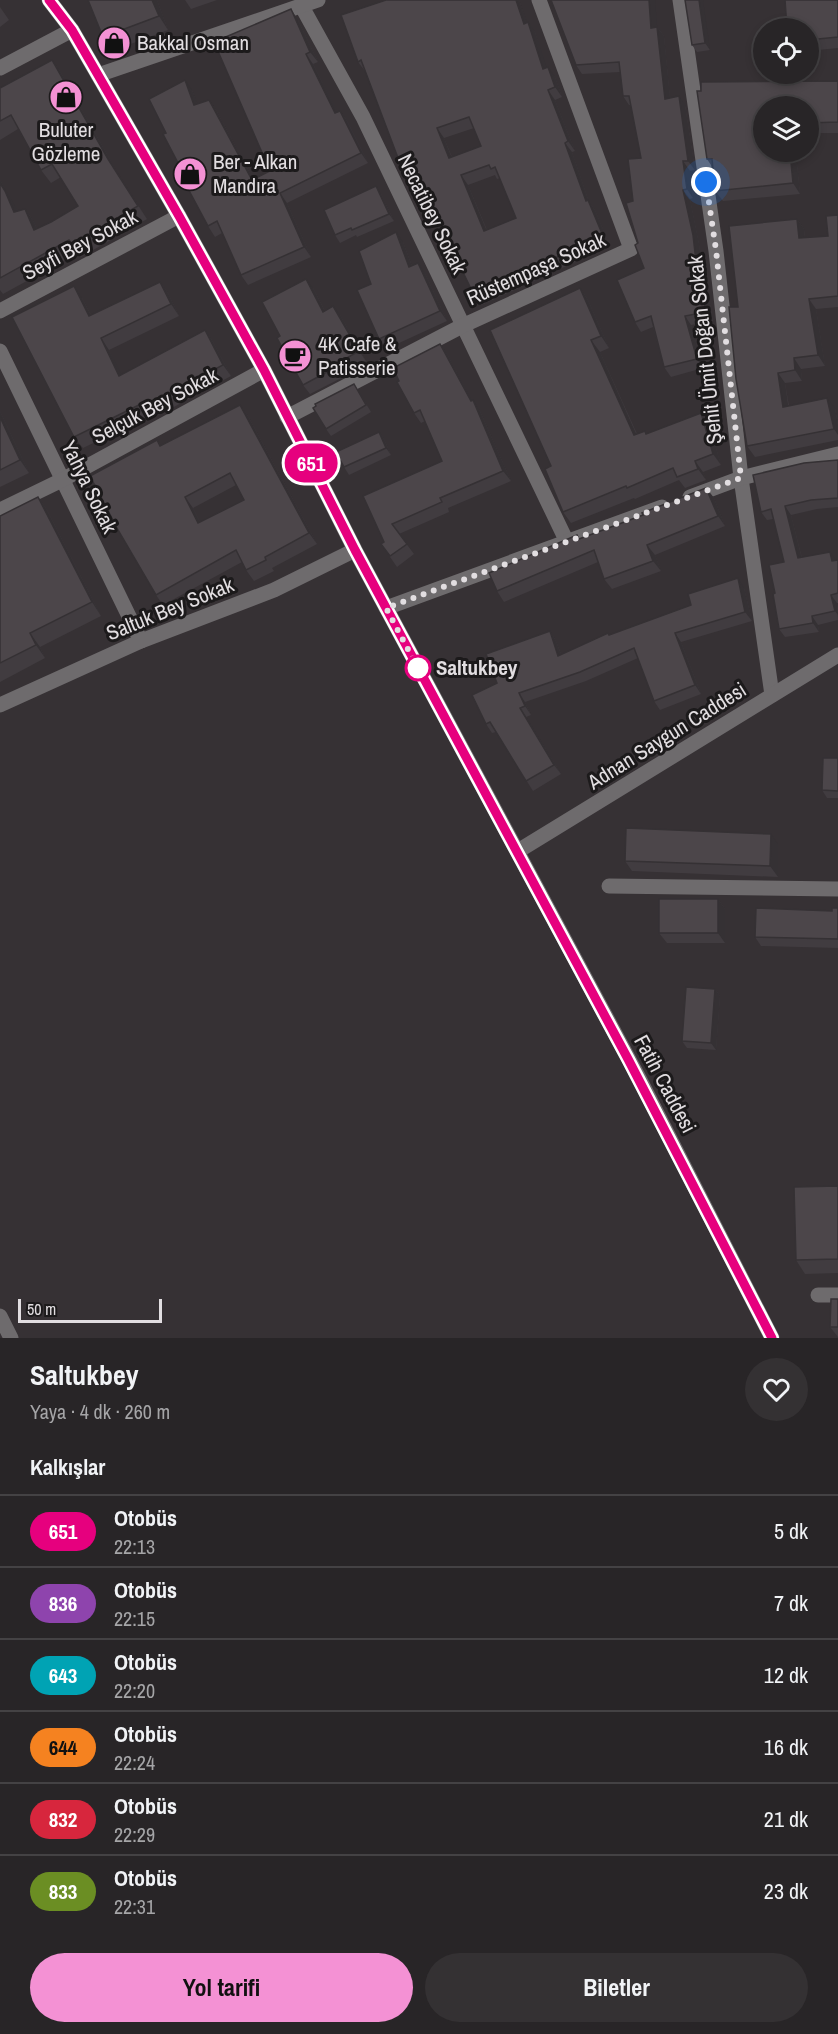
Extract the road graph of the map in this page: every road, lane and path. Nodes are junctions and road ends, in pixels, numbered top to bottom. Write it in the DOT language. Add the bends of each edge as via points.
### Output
graph roads {
  1 [pos="49,0"];
  2 [pos="318,0"];
  3 [pos="539,0"];
  4 [pos="680,0"];
  5 [pos="301,4"];
  6 [pos="274,7"];
  7 [pos="72,30"];
  8 [pos="0,68"];
  9 [pos="98,75"];
  10 [pos="179,216"];
  11 [pos="0,311"];
  12 [pos="462,326"];
  13 [pos="0,351"];
  14 [pos="264,370"];
  15 [pos="287,417"];
  16 [pos="838,454"];
  17 [pos="741,478"];
  18 [pos="63,480"];
  19 [pos="0,510"];
  20 [pos="567,542"];
  21 [pos="355,550"];
  22 [pos="386,608"];
  23 [pos="141,641"];
  24 [pos="838,655"];
  25 [pos="772,695"];
  26 [pos="0,705"];
  27 [pos="518,851"];
  28 [pos="609,886"];
  29 [pos="838,889"];
  30 [pos="818,1295"];
  31 [pos="838,1295"];
  32 [pos="0,1316"];
  33 [pos="11,1338"];
  34 [pos="772,1338"];
  1 -- 7 [label="street, Fatih Caddesi"];
  2 -- 5 [label="street"];
  3 -- 12 [label="street, Rüstempaşa Sokak" via="631,249"];
  4 -- 17 [label="street, Şehit Ümit Doğan Sokak" via="716,250"];
  5 -- 6 [label="street"];
  5 -- 12 [label="street, Necatibey Sokak" via="363,117"];
  6 -- 9 [label="street"];
  7 -- 8 [label="street"];
  7 -- 9 [label="street, Fatih Caddesi"];
  9 -- 10 [label="street, Fatih Caddesi"];
  10 -- 11 [label="street, Seyfi Bey Sokak"];
  10 -- 14 [label="street, Fatih Caddesi"];
  12 -- 15 [label="street, Rüstempaşa Sokak"];
  12 -- 20 [label="street, Necatibey Sokak"];
  13 -- 18 [label="street, Yahya Sokak"];
  14 -- 15 [label="street, Fatih Caddesi"];
  14 -- 18 [label="street, Selçuk Bey Sokak"];
  15 -- 21 [label="street, Fatih Caddesi"];
  16 -- 17 [label="street"];
  17 -- 20 [label="street"];
  17 -- 25 [label="street, Şehit Ümit Doğan Sokak"];
  18 -- 19 [label="street, Selçuk Bey Sokak"];
  18 -- 23 [label="street, Yahya Sokak"];
  20 -- 22 [label="street"];
  21 -- 22 [label="street, Fatih Caddesi"];
  21 -- 23 [label="street, Saltuk Bey Sokak" via="274,590"];
  22 -- 27 [label="street, Fatih Caddesi"];
  23 -- 26 [label="street, Saltuk Bey Sokak"];
  24 -- 25 [label="street, Adnan Saygun Caddesi"];
  25 -- 27 [label="street, Adnan Saygun Caddesi"];
  27 -- 34 [label="street, Fatih Caddesi"];
  28 -- 29 [label="street"];
  30 -- 31 [label="street"];
  32 -- 33 [label="street"];
}
